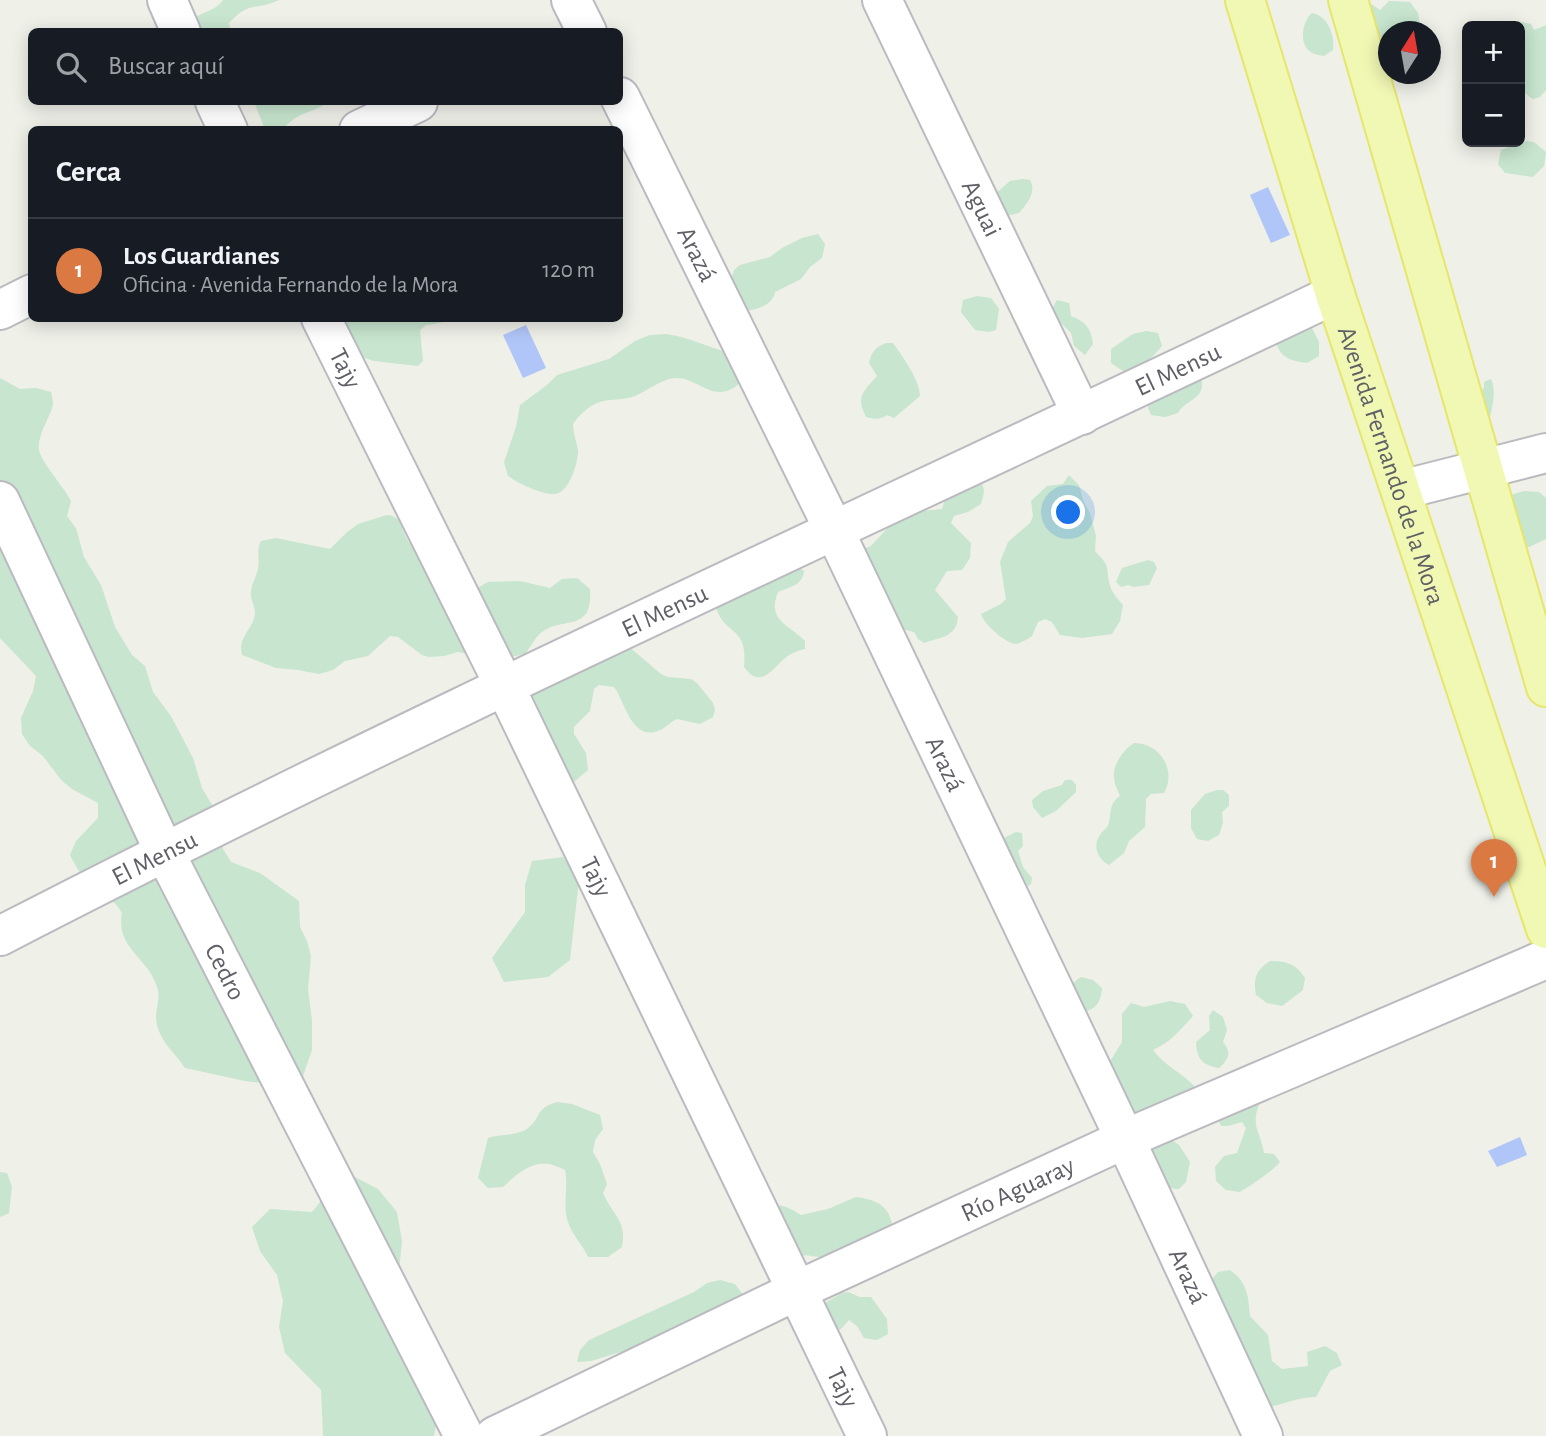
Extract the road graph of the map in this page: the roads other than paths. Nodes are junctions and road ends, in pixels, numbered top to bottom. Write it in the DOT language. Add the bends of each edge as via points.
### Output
graph roads {
  1 [pos="167,0"];
  2 [pos="883,0"];
  3 [pos="1245,0"];
  4 [pos="1348,0"];
  5 [pos="179,28"];
  6 [pos="623,103"];
  7 [pos="216,105"];
  8 [pos="412,105"];
  9 [pos="226,126"];
  10 [pos="367,126"];
  11 [pos="1335,294"];
  12 [pos="28,296"];
  13 [pos="0,310"];
  14 [pos="323,322"];
  15 [pos="1082,415"];
  16 [pos="1546,453"];
  17 [pos="1482,470"];
  18 [pos="1401,490"];
  19 [pos="0,502"];
  20 [pos="834,530"];
  21 [pos="505,687"];
  22 [pos="1546,687"];
  23 [pos="164,851"];
  24 [pos="1546,929"];
  25 [pos="0,936"];
  26 [pos="1546,958"];
  27 [pos="1125,1139"];
  28 [pos="796,1291"];
  29 [pos="464,1436"];
  30 [pos="495,1436"];
  31 [pos="867,1436"];
  32 [pos="1263,1436"];
  1 -- 5 [label="street"];
  2 -- 15 [label="street, Aguai"];
  3 -- 11 [label="main road, Avenida Fernando de la Mora"];
  4 -- 17 [label="main road"];
  6 -- 20 [label="street, Arazá"];
  7 -- 9 [label="street"];
  8 -- 10 [label="street"];
  11 -- 15 [label="street, El Mensu"];
  11 -- 18 [label="main road, Avenida Fernando de la Mora"];
  12 -- 13 [label="street"];
  14 -- 21 [label="street, Tajy"];
  15 -- 20 [label="street, El Mensu"];
  16 -- 17 [label="street"];
  17 -- 18 [label="street"];
  17 -- 22 [label="main road"];
  18 -- 24 [label="main road, Avenida Fernando de la Mora"];
  19 -- 23 [label="street, Cedro"];
  20 -- 21 [label="street, El Mensu"];
  20 -- 27 [label="street, Arazá"];
  21 -- 23 [label="street, El Mensu"];
  21 -- 28 [label="street, Tajy"];
  23 -- 25 [label="street, El Mensu"];
  23 -- 29 [label="street, Cedro"];
  26 -- 27 [label="street, Río Aguaray"];
  27 -- 28 [label="street, Río Aguaray"];
  27 -- 32 [label="street, Arazá"];
  28 -- 30 [label="street, Río Aguaray"];
  28 -- 31 [label="street, Tajy"];
}
